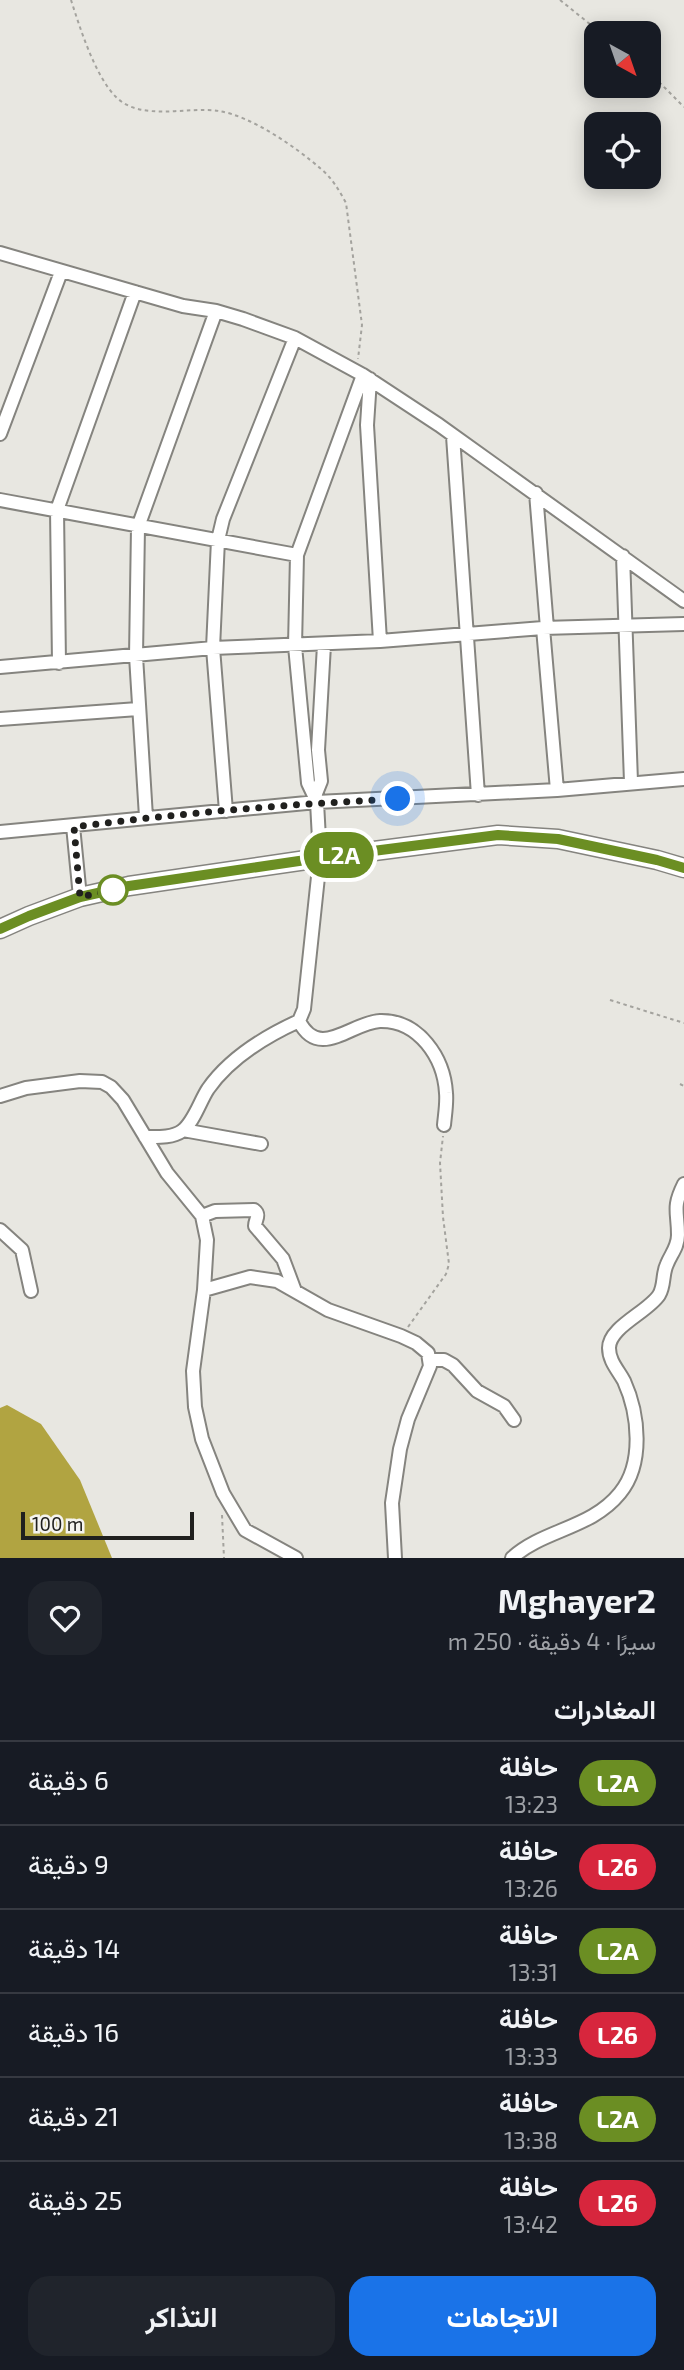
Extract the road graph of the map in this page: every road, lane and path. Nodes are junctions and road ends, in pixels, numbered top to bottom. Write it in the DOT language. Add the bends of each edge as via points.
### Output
graph roads {
  1 [pos="71,0"];
  2 [pos="560,0"];
  3 [pos="586,21"];
  4 [pos="662,85"];
  5 [pos="684,107"];
  6 [pos="0,253"];
  7 [pos="61,272"];
  8 [pos="135,292"];
  9 [pos="216,311"];
  10 [pos="295,338"];
  11 [pos="363,375"];
  12 [pos="0,435"];
  13 [pos="453,436"];
  14 [pos="536,493"];
  15 [pos="0,500"];
  16 [pos="57,510"];
  17 [pos="138,527"];
  18 [pos="218,540"];
  19 [pos="297,555"];
  20 [pos="623,556"];
  21 [pos="684,601"];
  22 [pos="684,624"];
  23 [pos="625,626"];
  24 [pos="545,628"];
  25 [pos="466,636"];
  26 [pos="380,641"];
  27 [pos="324,645"];
  28 [pos="295,646"];
  29 [pos="213,649"];
  30 [pos="136,656"];
  31 [pos="59,663"];
  32 [pos="0,667"];
  33 [pos="138,709"];
  34 [pos="0,719"];
  35 [pos="684,779"];
  36 [pos="631,782"];
  37 [pos="557,790"];
  38 [pos="478,795"];
  39 [pos="316,799"];
  40 [pos="226,811"];
  41 [pos="146,817"];
  42 [pos="74,827"];
  43 [pos="0,832"];
  44 [pos="320,858"];
  45 [pos="684,868"];
  46 [pos="80,897"];
  47 [pos="0,929"];
  48 [pos="610,1000"];
  49 [pos="299,1021"];
  50 [pos="684,1023"];
  51 [pos="680,1084"];
  52 [pos="684,1086"];
  53 [pos="0,1096"];
  54 [pos="444,1125"];
  55 [pos="183,1130"];
  56 [pos="145,1138"];
  57 [pos="261,1144"];
  58 [pos="684,1184"];
  59 [pos="202,1216"];
  60 [pos="0,1230"];
  61 [pos="204,1290"];
  62 [pos="31,1291"];
  63 [pos="295,1291"];
  64 [pos="401,1336"];
  65 [pos="430,1360"];
  66 [pos="514,1420"];
  67 [pos="223,1493"];
  68 [pos="224,1558"];
  69 [pos="296,1558"];
  70 [pos="395,1558"];
  71 [pos="512,1558"];
  1 -- 11 [label="path" via="90,55 116,97 145,111 218,111 241,117 321,169 337,187 346,203 362,325"];
  2 -- 3 [label="path"];
  4 -- 5 [label="path"];
  6 -- 7 [label="street"];
  7 -- 8 [label="street"];
  7 -- 12 [label="street"];
  8 -- 9 [label="street"];
  8 -- 16 [label="street"];
  9 -- 10 [label="street"];
  9 -- 17 [label="street"];
  10 -- 11 [label="street"];
  10 -- 18 [label="street"];
  11 -- 13 [label="street"];
  11 -- 19 [label="street"];
  11 -- 26 [label="street"];
  13 -- 14 [label="street"];
  13 -- 25 [label="street"];
  14 -- 20 [label="street"];
  14 -- 24 [label="street"];
  15 -- 16 [label="street"];
  16 -- 17 [label="street"];
  16 -- 31 [label="street"];
  17 -- 18 [label="street"];
  17 -- 30 [label="street"];
  18 -- 19 [label="street"];
  18 -- 29 [label="street"];
  19 -- 28 [label="street"];
  20 -- 21 [label="street"];
  20 -- 23 [label="street"];
  22 -- 23 [label="street"];
  23 -- 24 [label="street"];
  23 -- 36 [label="street"];
  24 -- 25 [label="street"];
  24 -- 37 [label="street"];
  25 -- 26 [label="street"];
  25 -- 38 [label="street"];
  26 -- 27 [label="street"];
  27 -- 28 [label="street"];
  27 -- 39 [label="street" via="318,750 321,781"];
  28 -- 29 [label="street"];
  28 -- 39 [label="street" via="308,783"];
  29 -- 30 [label="street"];
  29 -- 40 [label="street"];
  30 -- 31 [label="street"];
  30 -- 33 [label="street"];
  31 -- 32 [label="street"];
  33 -- 34 [label="street"];
  33 -- 41 [label="street"];
  35 -- 36 [label="street"];
  36 -- 37 [label="street"];
  37 -- 38 [label="street"];
  38 -- 39 [label="street"];
  39 -- 40 [label="street"];
  39 -- 44 [label="street"];
  40 -- 41 [label="street"];
  41 -- 42 [label="street"];
  42 -- 43 [label="street"];
  42 -- 46 [label="street"];
  44 -- 45 [label="highway" via="498,835 558,839"];
  44 -- 46 [label="highway"];
  44 -- 49 [label="street"];
  46 -- 47 [label="highway"];
  48 -- 50 [label="path"];
  49 -- 54 [label="street" via="321,1038 341,1036 379,1021 412,1030 437,1056 447,1094"];
  49 -- 55 [label="street" via="245,1052 210,1087"];
  51 -- 52 [label="path"];
  53 -- 56 [label="street" via="26,1088 102,1082 123,1100"];
  54 -- 64 [label="path" via="440,1163 449,1264 446,1275"];
  55 -- 56 [label="street"];
  55 -- 57 [label="street"];
  56 -- 59 [label="street"];
  58 -- 71 [label="street" via="676,1201 677,1245 659,1294 610,1342 610,1357 631,1404 636,1436 631,1474 609,1506"];
  59 -- 61 [label="street" via="207,1240"];
  59 -- 63 [label="street" via="254,1210 258,1215 255,1226 283,1259"];
  60 -- 62 [label="street" via="22,1250"];
  61 -- 63 [label="street" via="250,1277 277,1280"];
  61 -- 67 [label="street" via="193,1386 202,1439"];
  63 -- 64 [label="street" via="328,1311"];
  64 -- 65 [label="street" via="423,1348"];
  65 -- 66 [label="street" via="453,1365 477,1391 504,1406"];
  65 -- 70 [label="street" via="400,1448 392,1503"];
  67 -- 68 [label="path"];
  67 -- 69 [label="street" via="245,1530"];
}
